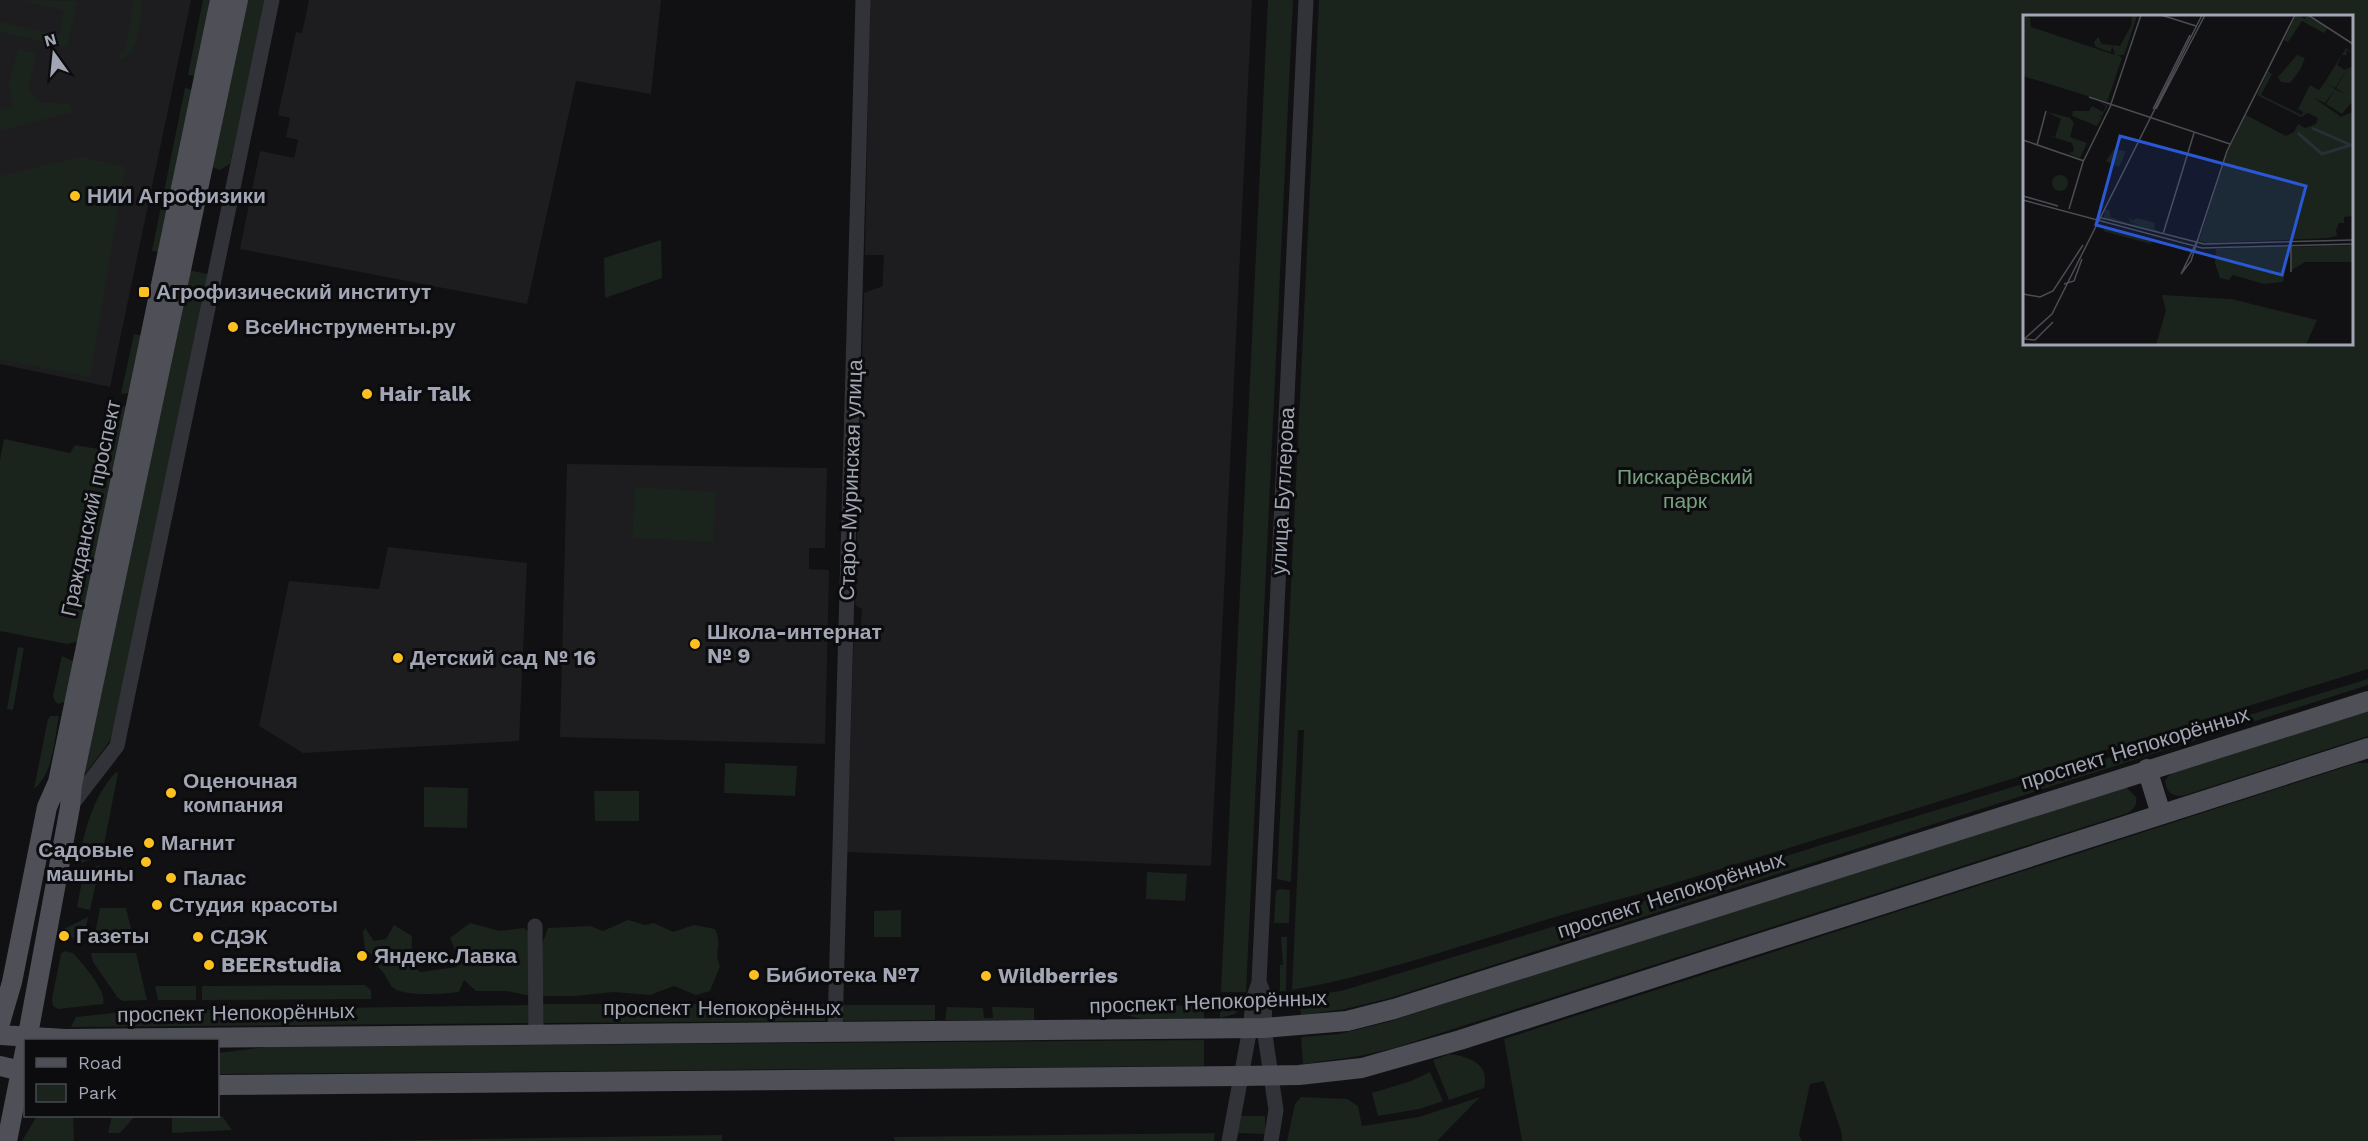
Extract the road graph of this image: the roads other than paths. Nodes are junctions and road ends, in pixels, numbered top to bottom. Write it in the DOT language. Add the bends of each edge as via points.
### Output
graph roads {
  1 [pos="220,0"];
  2 [pos="237,0"];
  3 [pos="272,0"];
  4 [pos="863,0"];
  5 [pos="1306,0"];
  6 [pos="2368,701"];
  7 [pos="2368,748"];
  8 [pos="2147,769"];
  9 [pos="69,807"];
  10 [pos="2161,814"];
  11 [pos="535,926"];
  12 [pos="0,1023"];
  13 [pos="1257,1028"];
  14 [pos="835,1031"];
  15 [pos="536,1033"];
  16 [pos="0,1035"];
  17 [pos="26,1039"];
  18 [pos="89,1039"];
  19 [pos="24,1041"];
  20 [pos="0,1066"];
  21 [pos="23,1071"];
  22 [pos="1272,1075"];
  23 [pos="1240,1076"];
  24 [pos="219,1085"];
  25 [pos="8,1141"];
  26 [pos="1229,1141"];
  27 [pos="1271,1141"];
  1 -- 12 [label="main road, Гражданский проспект" via="58,782 47,807 12,982"];
  2 -- 9 [label="main road, Гражданский проспект"];
  3 -- 9 [label="street, Гражданский проспект" via="117,746"];
  4 -- 14 [label="street, Старо-Муринская улица"];
  5 -- 13 [label="street, улица Бутлерова" via="1259,982 1265,998"];
  6 -- 8 [label="main road, проспект Непокорённых"];
  7 -- 10 [label="main road"];
  8 -- 10 [label="main road"];
  8 -- 13 [label="main road, проспект Непокорённых" via="1371,1016"];
  9 -- 17 [label="main road, Гражданский проспект"];
  10 -- 22 [label="main road" via="1396,1059 1335,1072"];
  11 -- 15 [label="street"];
  13 -- 14 [label="main road, проспект Непокорённых"];
  13 -- 22 [label="street, улица Бутлерова"];
  13 -- 23 [label="street, улица Бутлерова"];
  14 -- 15 [label="main road, проспект Непокорённых"];
  15 -- 18 [label="main road, проспект Непокорённых"];
  16 -- 19 [label="main road, проспект Непокорённых"];
  20 -- 21 [label="main road"];
  21 -- 25 [label="main road, Гражданский проспект"];
  22 -- 23 [label="main road"];
  22 -- 27 [label="street, улица Бутлерова" via="1276,1110"];
  23 -- 24 [label="main road"];
  23 -- 26 [label="street, улица Бутлерова"];
}
